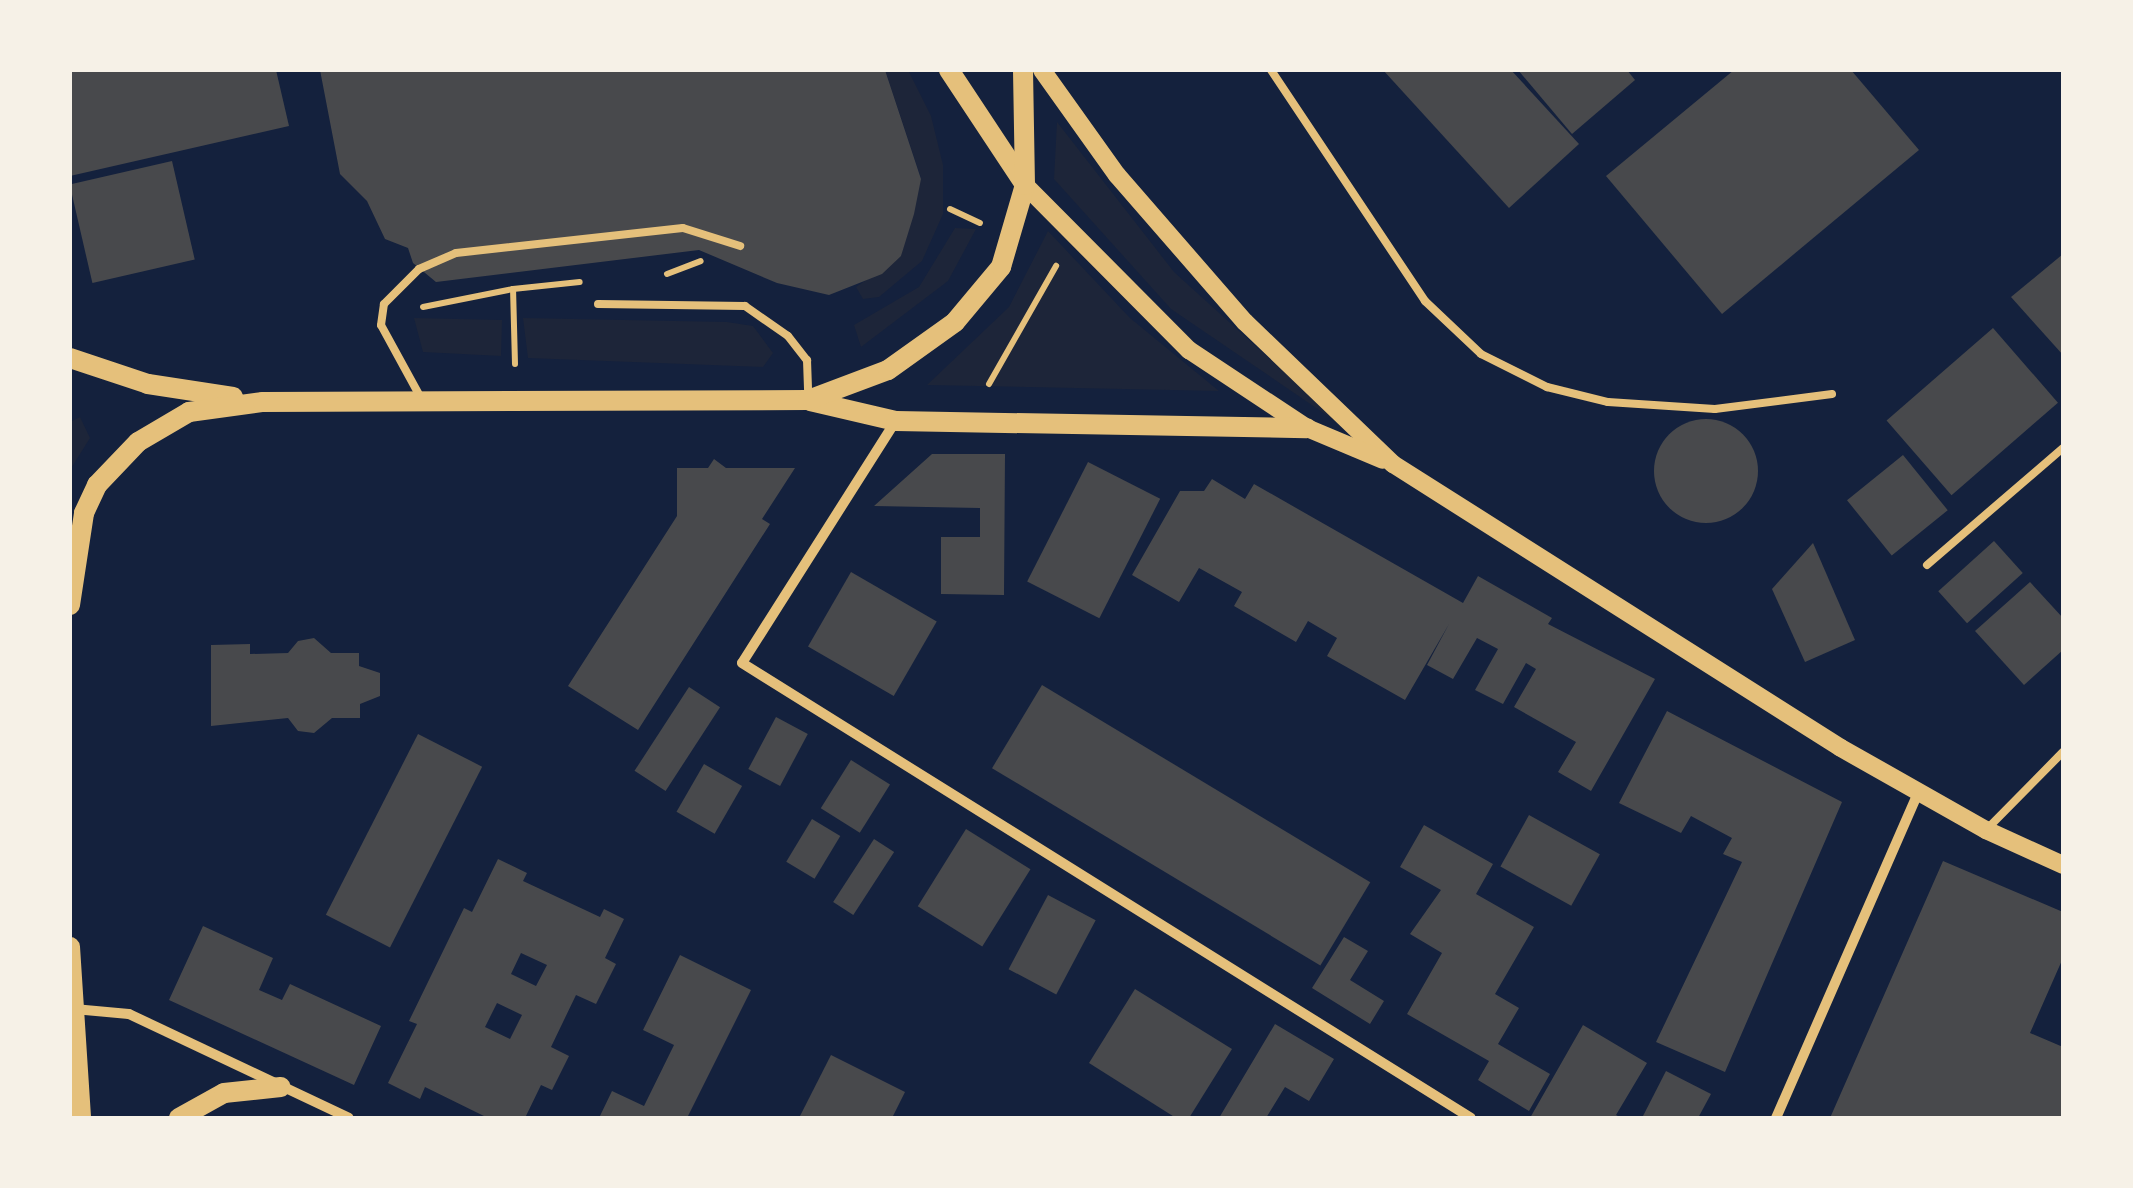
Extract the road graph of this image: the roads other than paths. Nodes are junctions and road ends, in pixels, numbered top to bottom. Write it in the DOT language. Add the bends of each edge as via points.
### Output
graph roads {
  1 [pos="949,70"];
  2 [pos="1023,70"];
  3 [pos="1042,70"];
  4 [pos="1271,70"];
  5 [pos="1024,185"];
  6 [pos="740,246"];
  7 [pos="598,304"];
  8 [pos="70,358"];
  9 [pos="1832,394"];
  10 [pos="808,400"];
  11 [pos="263,402"];
  12 [pos="423,402"];
  13 [pos="896,421"];
  14 [pos="1307,428"];
  15 [pos="2063,448"];
  16 [pos="1393,464"];
  17 [pos="1928,565"];
  18 [pos="70,606"];
  19 [pos="2063,752"];
  20 [pos="2051,763"];
  21 [pos="2063,771"];
  22 [pos="1918,793"];
  23 [pos="1986,830"];
  24 [pos="2063,865"];
  25 [pos="70,947"];
  26 [pos="72,1009"];
  27 [pos="281,1087"];
  28 [pos="81,1118"];
  29 [pos="179,1118"];
  30 [pos="348,1118"];
  31 [pos="1471,1118"];
  32 [pos="1776,1118"];
  1 -- 5 [label="main road"];
  2 -- 5 [label="main road"];
  3 -- 16 [label="street" via="1117,175 1245,322"];
  4 -- 9 [label="lane" via="1425,301 1481,354 1547,387 1608,402 1715,408"];
  5 -- 10 [label="main road" via="1012,241 972,307 888,370"];
  5 -- 14 [label="street" via="1189,350"];
  6 -- 12 [label="lane" via="683,228 456,253 419,270 384,304 381,326"];
  7 -- 10 [label="lane" via="745,306 788,336 806,360"];
  8 -- 11 [label="main road" via="148,384"];
  10 -- 12 [label="main road"];
  10 -- 13 [label="main road"];
  11 -- 12 [label="main road"];
  11 -- 18 [label="main road" via="189,412 114,463 84,512"];
  13 -- 14 [label="main road"];
  13 -- 31 [label="street" via="742,663"];
  14 -- 16 [label="street"];
  15 -- 17 [label="lane"];
  16 -- 22 [label="street" via="1590,594"];
  19 -- 20 [label="lane"];
  20 -- 21 [label="lane"];
  20 -- 23 [label="lane"];
  22 -- 23 [label="street"];
  22 -- 32 [label="street"];
  23 -- 24 [label="street"];
  25 -- 26 [label="main road"];
  26 -- 27 [label="street" via="130,1014"];
  26 -- 28 [label="main road"];
  27 -- 29 [label="main road" via="224,1093"];
  27 -- 30 [label="street"];
}
